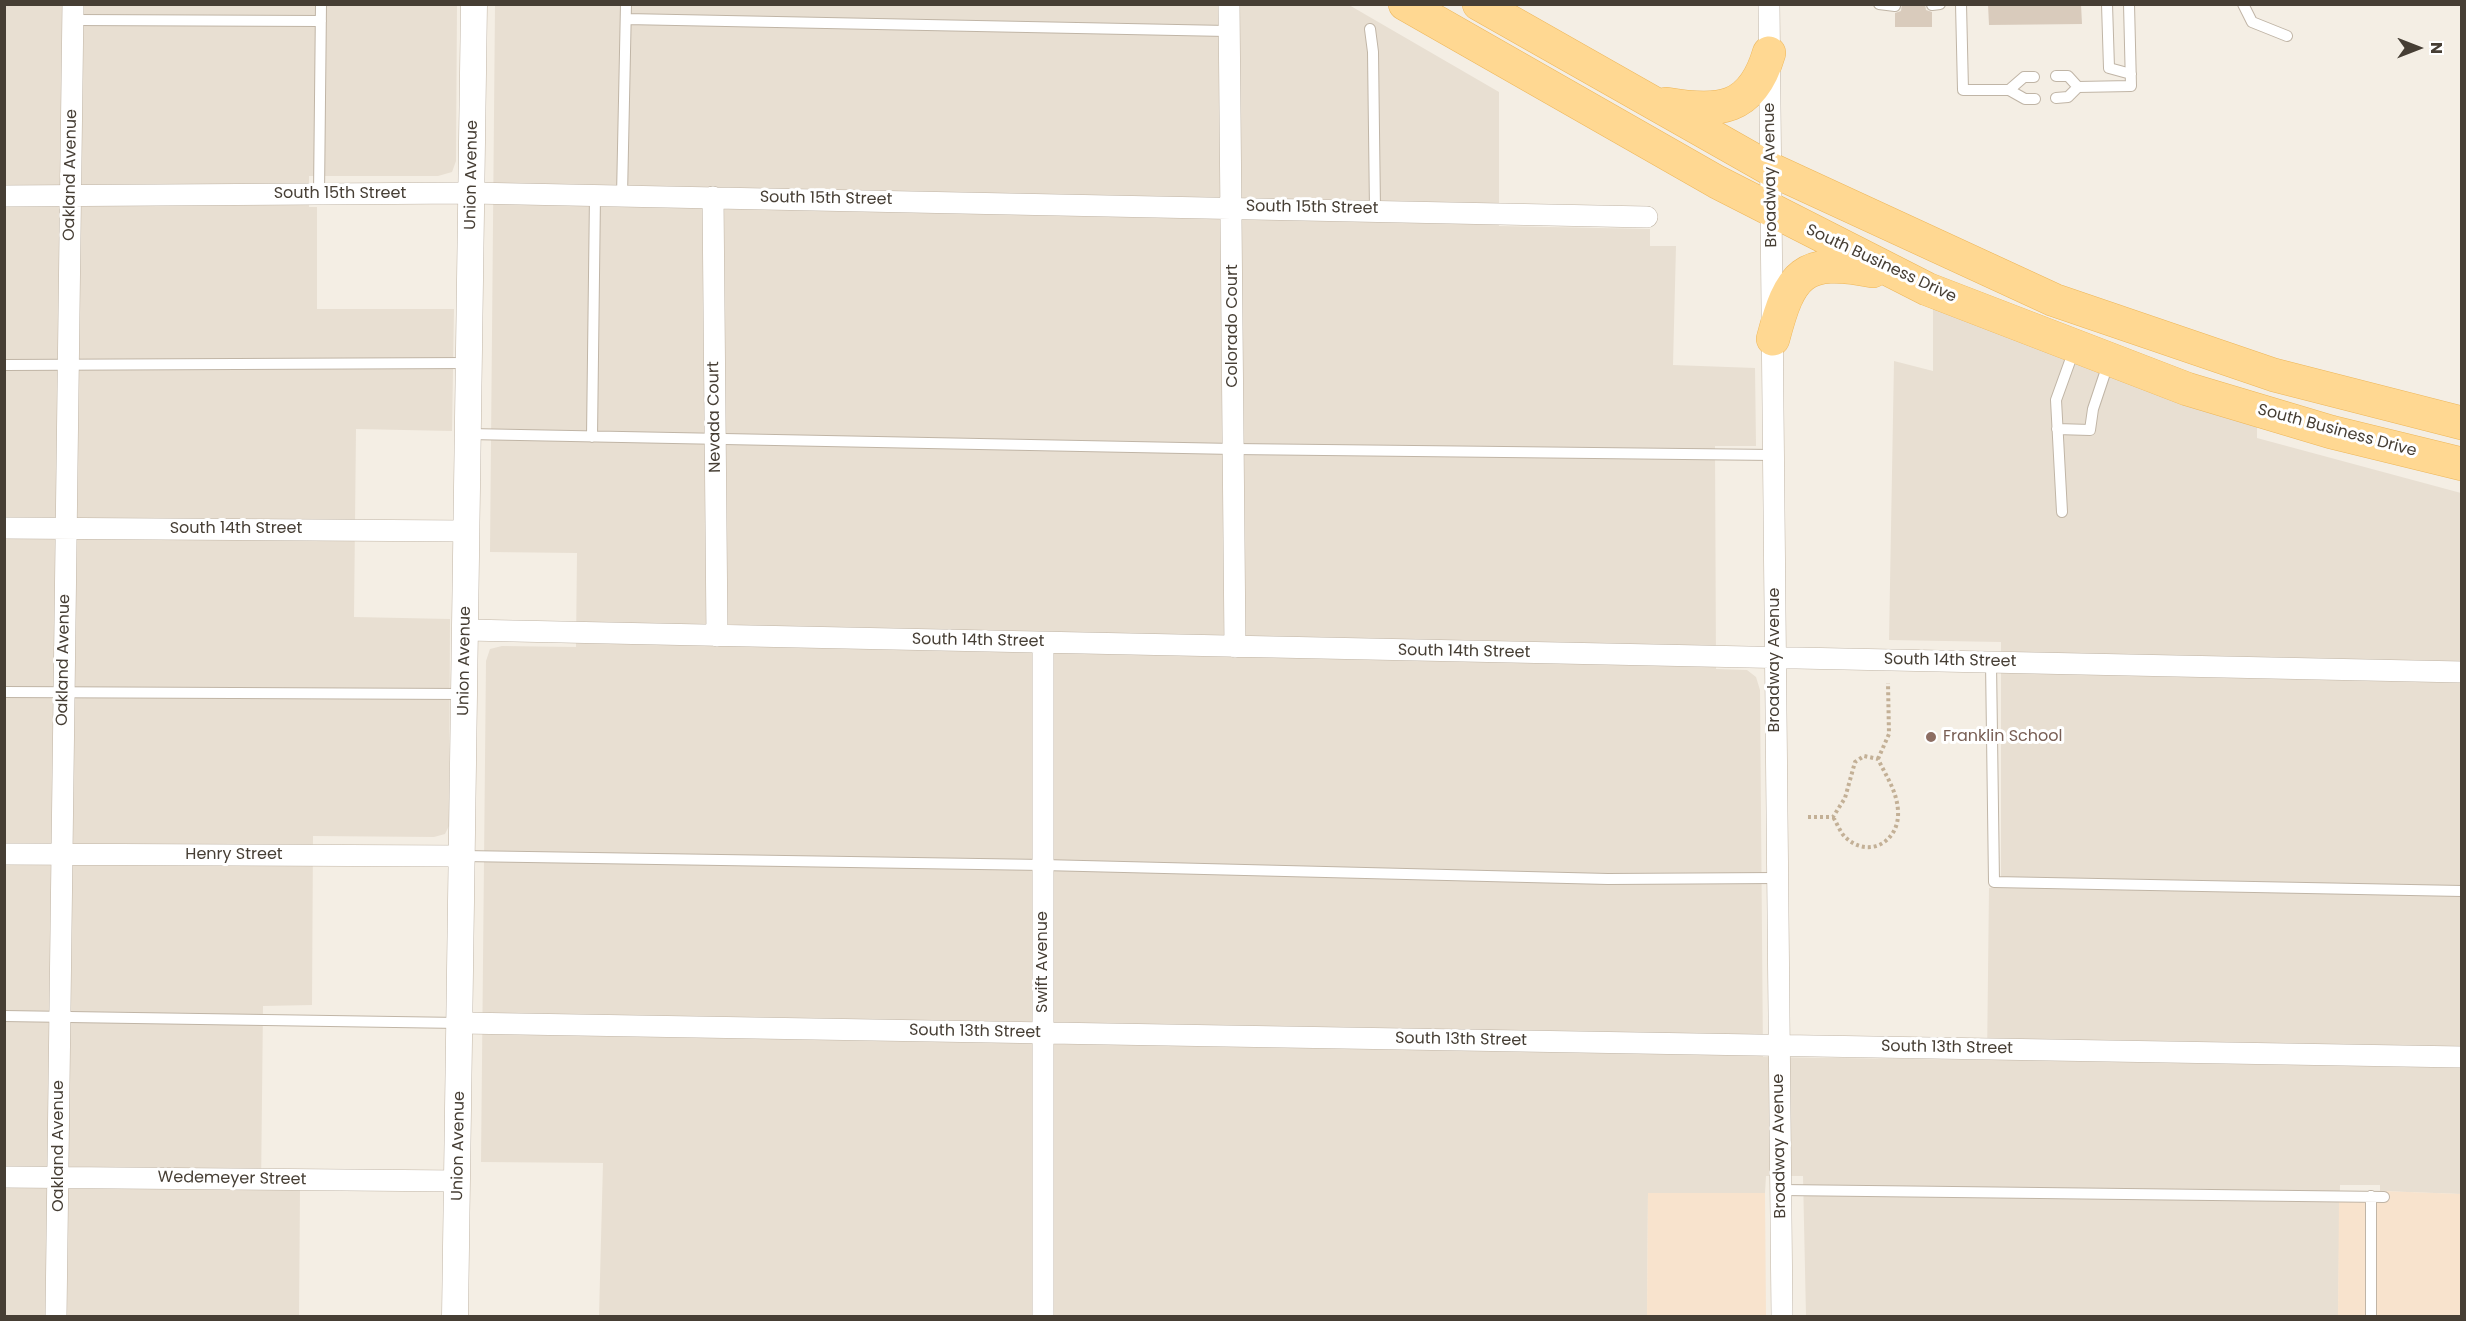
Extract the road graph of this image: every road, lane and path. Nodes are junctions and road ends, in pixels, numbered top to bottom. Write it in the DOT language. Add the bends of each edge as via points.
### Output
graph roads {
  1 [pos="321,4"];
  2 [pos="474,4"];
  3 [pos="626,4"];
  4 [pos="1229,4"];
  5 [pos="1405,4"];
  6 [pos="1479,4"];
  7 [pos="1769,4"];
  8 [pos="1879,4"];
  9 [pos="1940,4"];
  10 [pos="1961,4"];
  11 [pos="2108,4"];
  12 [pos="2129,4"];
  13 [pos="2243,4"];
  14 [pos="1932,5"];
  15 [pos="1894,6"];
  16 [pos="73,12"];
  17 [pos="626,19"];
  18 [pos="321,21"];
  19 [pos="1370,29"];
  20 [pos="1227,31"];
  21 [pos="2287,36"];
  22 [pos="1769,53"];
  23 [pos="2131,74"];
  24 [pos="2056,76"];
  25 [pos="2034,77"];
  26 [pos="2078,87"];
  27 [pos="2009,90"];
  28 [pos="2056,98"];
  29 [pos="2035,99"];
  30 [pos="1650,101"];
  31 [pos="1770,169"];
  32 [pos="471,193"];
  33 [pos="319,194"];
  34 [pos="596,195"];
  35 [pos="4,196"];
  36 [pos="71,196"];
  37 [pos="622,196"];
  38 [pos="712,197"];
  39 [pos="1232,206"];
  40 [pos="1375,210"];
  41 [pos="1771,211"];
  42 [pos="1647,217"];
  43 [pos="1903,277"];
  44 [pos="1773,339"];
  45 [pos="2076,346"];
  46 [pos="2110,359"];
  47 [pos="469,363"];
  48 [pos="4,365"];
  49 [pos="68,365"];
  50 [pos="2462,423"];
  51 [pos="2057,429"];
  52 [pos="468,434"];
  53 [pos="592,437"];
  54 [pos="716,440"];
  55 [pos="1234,449"];
  56 [pos="1774,455"];
  57 [pos="2462,464"];
  58 [pos="2062,512"];
  59 [pos="4,528"];
  60 [pos="66,528"];
  61 [pos="467,531"];
  62 [pos="466,630"];
  63 [pos="717,636"];
  64 [pos="1043,643"];
  65 [pos="1235,647"];
  66 [pos="1774,659"];
  67 [pos="1990,662"];
  68 [pos="2462,672"];
  69 [pos="1888,683"];
  70 [pos="4,692"];
  71 [pos="63,692"];
  72 [pos="465,694"];
  73 [pos="1878,759"];
  74 [pos="1808,817"];
  75 [pos="1833,817"];
  76 [pos="4,854"];
  77 [pos="61,854"];
  78 [pos="463,856"];
  79 [pos="1043,865"];
  80 [pos="1777,878"];
  81 [pos="2462,891"];
  82 [pos="4,1016"];
  83 [pos="59,1016"];
  84 [pos="461,1023"];
  85 [pos="1042,1033"];
  86 [pos="1779,1046"];
  87 [pos="2462,1057"];
  88 [pos="4,1177"];
  89 [pos="59,1177"];
  90 [pos="459,1181"];
  91 [pos="1781,1190"];
  92 [pos="2371,1196"];
  93 [pos="2384,1197"];
  94 [pos="57,1317"];
  95 [pos="455,1317"];
  96 [pos="1043,1317"];
  97 [pos="1782,1317"];
  98 [pos="2371,1317"];
  1 -- 18 [label="lane"];
  2 -- 32 [label="street, Union Avenue"];
  3 -- 17 [label="lane"];
  4 -- 20 [label="street, Colorado Court"];
  5 -- 41 [label="main road, South Business Drive"];
  6 -- 30 [label="main road"];
  7 -- 22 [label="street, Broadway Avenue"];
  8 -- 15 [label="lane"];
  9 -- 14 [label="lane"];
  10 -- 27 [label="lane" via="1963,90"];
  11 -- 23 [label="lane" via="2109,68"];
  12 -- 23 [label="lane"];
  13 -- 21 [label="lane" via="2252,22"];
  16 -- 18 [label="lane"];
  16 -- 36 [label="street, Oakland Avenue"];
  17 -- 20 [label="lane"];
  17 -- 37 [label="lane"];
  18 -- 33 [label="lane"];
  19 -- 40 [label="lane"];
  20 -- 39 [label="street, Colorado Court"];
  22 -- 30 [label="main road" via="1754,88 1732,104 1699,110"];
  22 -- 31 [label="street, Broadway Avenue"];
  23 -- 26 [label="lane" via="2131,86"];
  24 -- 26 [label="lane" via="2068,76"];
  25 -- 27 [label="lane" via="2024,77"];
  26 -- 28 [label="lane" via="2068,97"];
  27 -- 29 [label="lane" via="2025,99"];
  30 -- 31 [label="main road"];
  31 -- 41 [label="street, Broadway Avenue"];
  31 -- 50 [label="main road" via="2054,300 2274,375"];
  32 -- 33 [label="street, South 15th Street"];
  32 -- 34 [label="street, South 15th Street"];
  32 -- 47 [label="street, Union Avenue"];
  33 -- 36 [label="street, South 15th Street"];
  34 -- 37 [label="street, South 15th Street"];
  34 -- 53 [label="lane"];
  35 -- 36 [label="street, South 15th Street"];
  36 -- 49 [label="street, Oakland Avenue"];
  37 -- 38 [label="street, South 15th Street"];
  38 -- 39 [label="street, South 15th Street"];
  38 -- 54 [label="street, Nevada Court"];
  39 -- 40 [label="street, South 15th Street"];
  39 -- 55 [label="street, Colorado Court"];
  40 -- 42 [label="street, South 15th Street"];
  41 -- 43 [label="main road, South Business Drive"];
  41 -- 44 [label="street, Broadway Avenue"];
  43 -- 44 [label="main road" via="1854,267 1816,267 1791,286"];
  43 -- 45 [label="main road, South Business Drive"];
  44 -- 56 [label="street, Broadway Avenue"];
  45 -- 46 [label="main road, South Business Drive"];
  45 -- 51 [label="lane" via="2058,392"];
  46 -- 51 [label="lane" via="2090,430"];
  46 -- 57 [label="main road, South Business Drive" via="2187,389 2320,429"];
  47 -- 49 [label="lane"];
  47 -- 52 [label="street, Union Avenue"];
  48 -- 49 [label="lane"];
  49 -- 60 [label="street, Oakland Avenue"];
  51 -- 58 [label="lane"];
  52 -- 53 [label="lane"];
  52 -- 61 [label="street, Union Avenue"];
  53 -- 54 [label="lane"];
  54 -- 55 [label="lane"];
  54 -- 63 [label="street, Nevada Court"];
  55 -- 56 [label="lane"];
  55 -- 65 [label="street, Colorado Court"];
  56 -- 66 [label="street, Broadway Avenue"];
  59 -- 60 [label="street, South 14th Street"];
  60 -- 61 [label="street, South 14th Street"];
  60 -- 71 [label="street, Oakland Avenue"];
  61 -- 62 [label="street, Union Avenue"];
  62 -- 63 [label="street, South 14th Street"];
  62 -- 72 [label="street, Union Avenue"];
  63 -- 64 [label="street, South 14th Street"];
  64 -- 65 [label="street, South 14th Street"];
  64 -- 79 [label="street, Swift Avenue"];
  65 -- 66 [label="street, South 14th Street"];
  66 -- 67 [label="street, South 14th Street"];
  66 -- 80 [label="street, Broadway Avenue"];
  67 -- 68 [label="street, South 14th Street"];
  67 -- 81 [label="lane" via="1994,882"];
  69 -- 73 [label="path" via="1889,734"];
  70 -- 71 [label="lane"];
  71 -- 72 [label="lane"];
  71 -- 77 [label="street, Oakland Avenue"];
  72 -- 78 [label="street, Union Avenue"];
  73 -- 75 [label="path" via="1864,756 1855,762 1845,798"];
  73 -- 75 [label="path" via="1897,806 1892,836 1880,846 1860,845 1845,837"];
  74 -- 75 [label="path"];
  76 -- 77 [label="street, Henry Street"];
  77 -- 78 [label="street, Henry Street"];
  77 -- 83 [label="street, Oakland Avenue"];
  78 -- 79 [label="lane"];
  78 -- 84 [label="street, Union Avenue"];
  79 -- 80 [label="lane" via="1608,879"];
  79 -- 85 [label="street, Swift Avenue"];
  80 -- 86 [label="street, Broadway Avenue"];
  82 -- 83 [label="lane"];
  83 -- 84 [label="lane"];
  83 -- 89 [label="street, Oakland Avenue"];
  84 -- 85 [label="street, South 13th Street"];
  84 -- 90 [label="street, Union Avenue"];
  85 -- 86 [label="street, South 13th Street"];
  85 -- 96 [label="street, Swift Avenue"];
  86 -- 87 [label="street, South 13th Street"];
  86 -- 91 [label="street, Broadway Avenue"];
  88 -- 89 [label="street, Wedemeyer Street"];
  89 -- 90 [label="street, Wedemeyer Street"];
  89 -- 94 [label="street, Oakland Avenue"];
  90 -- 95 [label="street, Union Avenue"];
  91 -- 92 [label="lane"];
  91 -- 97 [label="street, Broadway Avenue"];
  92 -- 93 [label="lane"];
  92 -- 98 [label="lane"];
}
